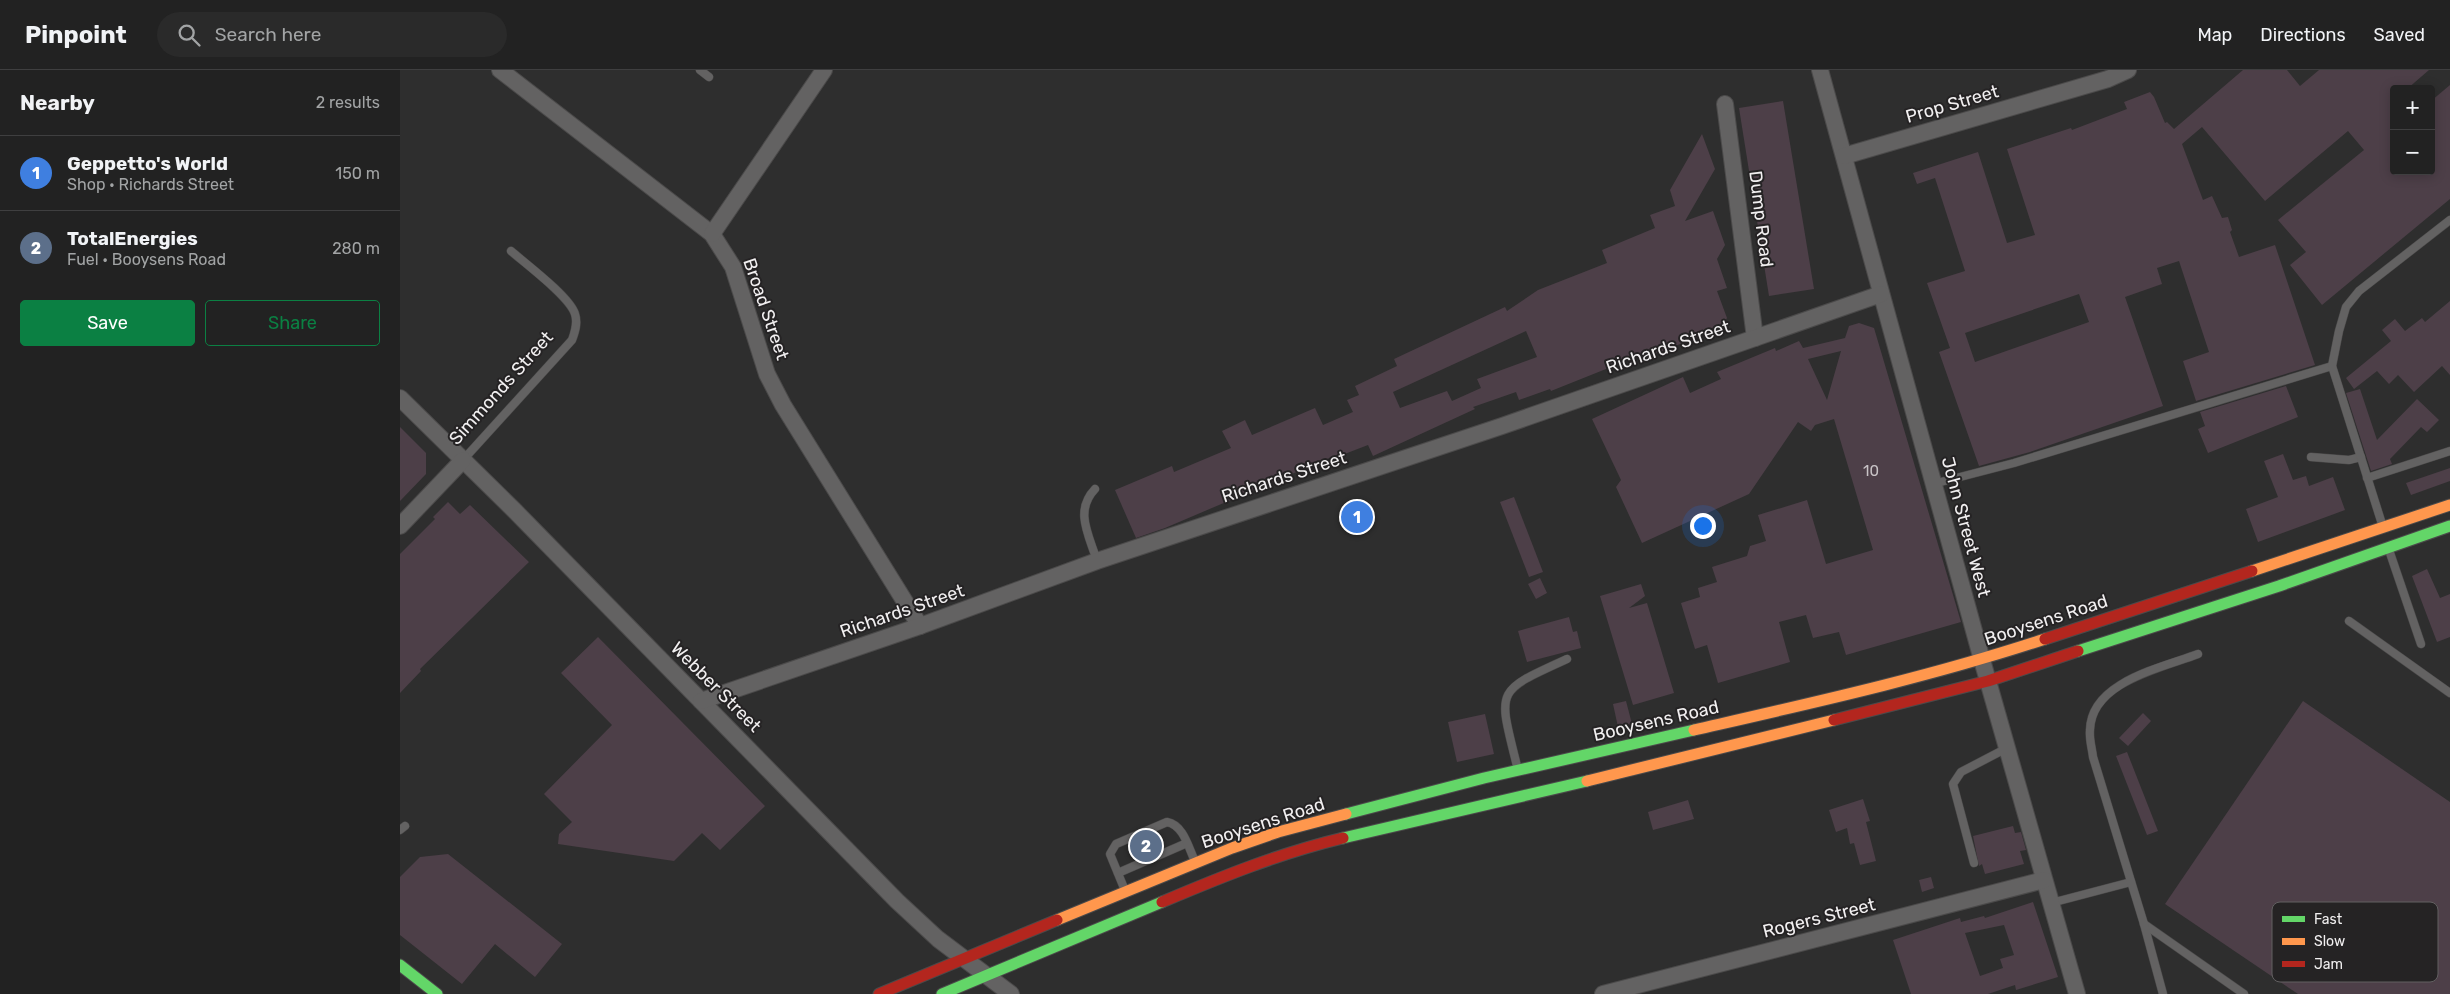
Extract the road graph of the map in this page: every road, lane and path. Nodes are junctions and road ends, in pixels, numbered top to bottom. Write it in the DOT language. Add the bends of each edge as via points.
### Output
graph roads {
  1 [pos="500,70"];
  2 [pos="700,70"];
  3 [pos="824,70"];
  4 [pos="1820,70"];
  5 [pos="2128,70"];
  6 [pos="2106,74"];
  7 [pos="709,77"];
  8 [pos="1725,104"];
  9 [pos="1844,156"];
  10 [pos="2450,220"];
  11 [pos="712,234"];
  12 [pos="512,251"];
  13 [pos="1880,294"];
  14 [pos="1756,338"];
  15 [pos="2332,366"];
  16 [pos="400,398"];
  17 [pos="2450,451"];
  18 [pos="2311,457"];
  19 [pos="2361,457"];
  20 [pos="463,460"];
  21 [pos="2367,478"];
  22 [pos="1933,484"];
  23 [pos="1095,489"];
  24 [pos="2450,505"];
  25 [pos="400,526"];
  26 [pos="2450,526"];
  27 [pos="2383,527"];
  28 [pos="2389,548"];
  29 [pos="1097,561"];
  30 [pos="2349,622"];
  31 [pos="920,626"];
  32 [pos="2421,644"];
  33 [pos="2198,654"];
  34 [pos="1567,659"];
  35 [pos="1982,660"];
  36 [pos="1988,681"];
  37 [pos="2450,693"];
  38 [pos="701,701"];
  39 [pos="2007,748"];
  40 [pos="1518,770"];
  41 [pos="1186,843"];
  42 [pos="1196,863"];
  43 [pos="1974,863"];
  44 [pos="1118,873"];
  45 [pos="2044,880"];
  46 [pos="2131,882"];
  47 [pos="1126,893"];
  48 [pos="2051,903"];
  49 [pos="2144,924"];
  50 [pos="964,959"];
  51 [pos="400,965"];
  52 [pos="986,976"];
  53 [pos="437,994"];
  54 [pos="879,994"];
  55 [pos="942,994"];
  56 [pos="1011,994"];
  57 [pos="1603,994"];
  58 [pos="2077,994"];
  59 [pos="2164,994"];
  60 [pos="2244,994"];
  1 -- 11 [label="street, Broad Street"];
  2 -- 7 [label="lane"];
  3 -- 11 [label="street"];
  4 -- 9 [label="street, John Street West"];
  5 -- 6 [label="street, Prop Street"];
  6 -- 9 [label="street, Prop Street"];
  8 -- 14 [label="street, Dump Road"];
  9 -- 13 [label="street, John Street West"];
  10 -- 15 [label="lane" via="2359,291 2346,307"];
  11 -- 31 [label="street, Broad Street" via="733,267 767,374 783,405"];
  12 -- 20 [label="lane, Simmonds Street" via="567,301 574,312 575,330 572,340"];
  13 -- 14 [label="street, Richards Street"];
  13 -- 22 [label="street, John Street West"];
  14 -- 29 [label="street, Richards Street"];
  15 -- 19 [label="lane"];
  15 -- 22 [label="lane" via="2014,463"];
  16 -- 20 [label="street, Webber Street"];
  17 -- 21 [label="lane"];
  18 -- 19 [label="lane" via="2349,460"];
  19 -- 21 [label="lane"];
  20 -- 25 [label="street, Simmonds Street"];
  20 -- 38 [label="street, Webber Street"];
  21 -- 27 [label="lane"];
  22 -- 35 [label="street, John Street West"];
  23 -- 29 [label="lane" via="1088,496 1083,512"];
  24 -- 27 [label="main road, Booysens Road"];
  26 -- 28 [label="main road, Booysens Road"];
  27 -- 35 [label="main road, Booysens Road"];
  28 -- 32 [label="lane"];
  28 -- 36 [label="main road, Booysens Road"];
  29 -- 31 [label="street, Richards Street"];
  30 -- 37 [label="lane"];
  31 -- 38 [label="street, Richards Street"];
  33 -- 46 [label="lane" via="2123,683 2108,692 2093,713 2090,730 2093,757"];
  34 -- 40 [label="lane" via="1523,679 1505,698 1504,713"];
  35 -- 36 [label="street, John Street West"];
  35 -- 40 [label="main road, Booysens Road" via="1846,695"];
  36 -- 39 [label="street, John Street West"];
  36 -- 52 [label="main road, Booysens Road" via="1303,848 1240,869"];
  38 -- 50 [label="street, Webber Street" via="897,901"];
  39 -- 43 [label="lane" via="1961,772 1953,784"];
  39 -- 45 [label="street, John Street West"];
  40 -- 42 [label="main road, Booysens Road" via="1278,832"];
  41 -- 42 [label="lane"];
  41 -- 44 [label="lane"];
  41 -- 44 [label="lane" via="1180,829 1167,822 1116,844 1110,854"];
  42 -- 47 [label="main road, Booysens Road"];
  44 -- 47 [label="lane"];
  45 -- 48 [label="street, John Street West"];
  45 -- 57 [label="street, Rogers Street"];
  46 -- 48 [label="lane"];
  46 -- 49 [label="lane"];
  47 -- 50 [label="main road, Booysens Road"];
  48 -- 58 [label="street, John Street West"];
  49 -- 59 [label="lane"];
  49 -- 60 [label="lane"];
  50 -- 52 [label="street, Webber Street"];
  50 -- 54 [label="main road, Booysens Road"];
  51 -- 53 [label="main road"];
  52 -- 55 [label="main road, Booysens Road"];
  52 -- 56 [label="street, Webber Street"];
}
